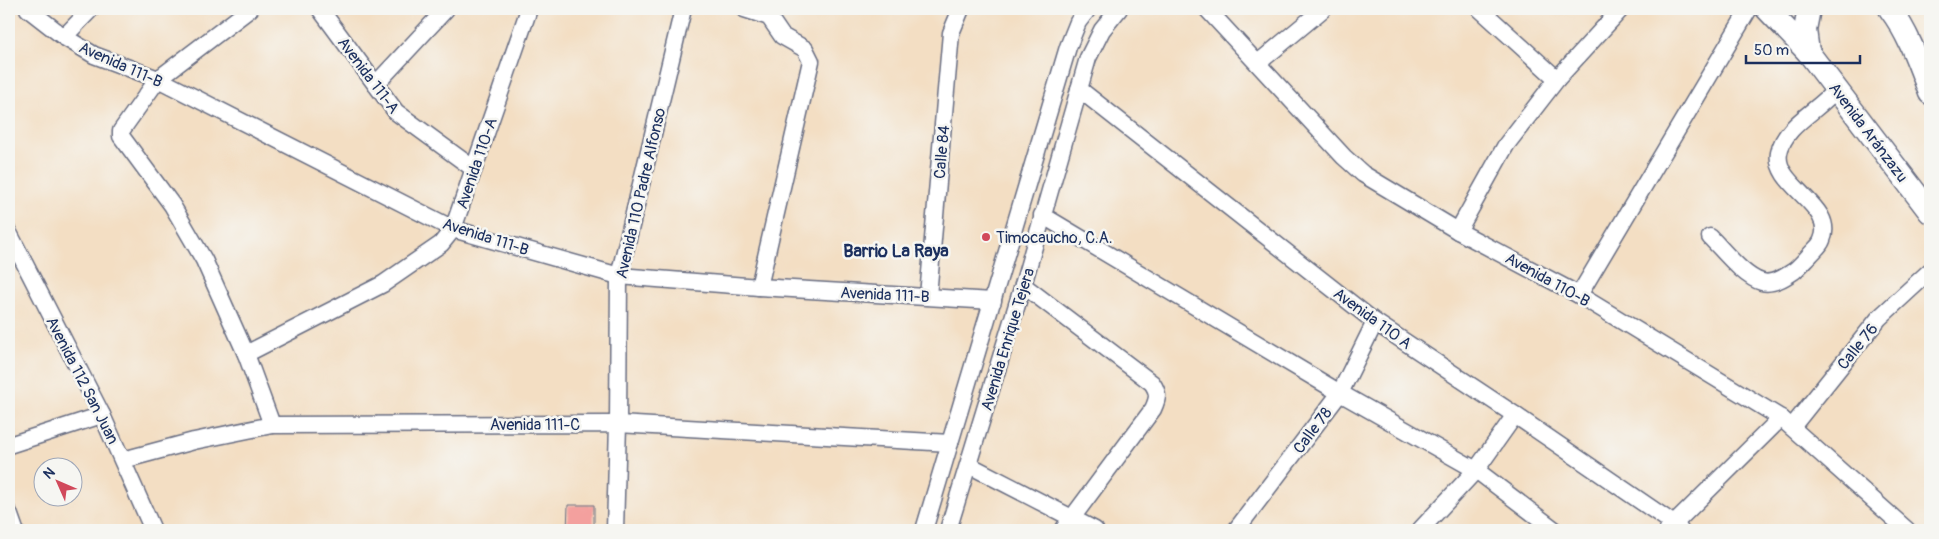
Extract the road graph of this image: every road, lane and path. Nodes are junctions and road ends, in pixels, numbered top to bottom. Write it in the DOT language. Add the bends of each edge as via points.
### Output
graph roads {
  1 [pos="28,9"];
  2 [pos="91,9"];
  3 [pos="250,9"];
  4 [pos="320,9"];
  5 [pos="446,9"];
  6 [pos="529,9"];
  7 [pos="683,9"];
  8 [pos="744,9"];
  9 [pos="961,9"];
  10 [pos="1088,9"];
  11 [pos="1118,9"];
  12 [pos="1207,9"];
  13 [pos="1323,9"];
  14 [pos="1480,9"];
  15 [pos="1621,9"];
  16 [pos="1749,9"];
  17 [pos="1767,9"];
  18 [pos="1808,9"];
  19 [pos="1890,9"];
  20 [pos="64,38"];
  21 [pos="1808,52"];
  22 [pos="1258,63"];
  23 [pos="158,79"];
  24 [pos="1557,79"];
  25 [pos="376,84"];
  26 [pos="1079,89"];
  27 [pos="1836,89"];
  28 [pos="1930,93"];
  29 [pos="474,169"];
  30 [pos="1930,212"];
  31 [pos="1042,215"];
  32 [pos="453,229"];
  33 [pos="1458,231"];
  34 [pos="9,233"];
  35 [pos="1710,237"];
  36 [pos="1930,271"];
  37 [pos="618,276"];
  38 [pos="1024,285"];
  39 [pos="759,287"];
  40 [pos="1579,295"];
  41 [pos="928,296"];
  42 [pos="993,301"];
  43 [pos="1375,322"];
  44 [pos="246,354"];
  45 [pos="1340,393"];
  46 [pos="102,415"];
  47 [pos="1515,415"];
  48 [pos="1787,422"];
  49 [pos="618,424"];
  50 [pos="272,425"];
  51 [pos="950,444"];
  52 [pos="9,445"];
  53 [pos="123,460"];
  54 [pos="969,465"];
  55 [pos="1476,470"];
  56 [pos="9,513"];
  57 [pos="1068,525"];
  58 [pos="1674,528"];
  59 [pos="15,530"];
  60 [pos="153,530"];
  61 [pos="615,530"];
  62 [pos="924,530"];
  63 [pos="948,530"];
  64 [pos="1095,530"];
  65 [pos="1236,530"];
  66 [pos="1420,530"];
  67 [pos="1556,530"];
  68 [pos="1908,530"];
  1 -- 20 [label="street, Avenida 111-B"];
  2 -- 20 [label="street"];
  3 -- 23 [label="street"];
  4 -- 25 [label="street, Avenida 111-A"];
  5 -- 25 [label="street"];
  6 -- 29 [label="street, Avenida 110-A"];
  7 -- 37 [label="street, Avenida 110 Padre Alfonso"];
  8 -- 39 [label="street" via="772,19 782,36 805,48 811,60"];
  9 -- 41 [label="street, Calle 84" via="951,33"];
  10 -- 42 [label="street, Avenida Enrique Tejera" via="1078,22 1068,47"];
  11 -- 26 [label="street, Avenida Enrique Tejera" via="1102,30 1088,58"];
  12 -- 22 [label="street, Avenida 110-B"];
  13 -- 22 [label="street"];
  14 -- 24 [label="street"];
  15 -- 24 [label="street"];
  16 -- 40 [label="street"];
  17 -- 21 [label="main road, Avenida Aránzazu"];
  18 -- 21 [label="main road" via="1805,30"];
  19 -- 28 [label="main road" via="1915,53"];
  20 -- 23 [label="street, Avenida 111-B" via="94,55"];
  21 -- 27 [label="main road, Avenida Aránzazu"];
  22 -- 33 [label="street, Avenida 110-B" via="1363,174"];
  23 -- 32 [label="street, Avenida 111-B"];
  23 -- 44 [label="street" via="121,131 121,136 188,229"];
  24 -- 33 [label="street" via="1506,145"];
  25 -- 29 [label="street, Avenida 111-A" via="402,118"];
  26 -- 31 [label="street, Avenida Enrique Tejera"];
  26 -- 43 [label="street, Avenida 110 A"];
  27 -- 30 [label="main road, Avenida Aránzazu"];
  27 -- 35 [label="street" via="1792,129 1782,142 1778,155 1785,175 1821,217 1822,242 1796,269 1767,283 1750,276"];
  29 -- 32 [label="street, Avenida 110-A"];
  31 -- 38 [label="street, Avenida Enrique Tejera"];
  31 -- 45 [label="street"];
  32 -- 37 [label="street, Avenida 111-B"];
  32 -- 44 [label="street, Avenida 110-A" via="441,244 383,284"];
  33 -- 40 [label="street, Avenida 110-B"];
  34 -- 46 [label="street, Avenida 112 San Juan"];
  36 -- 48 [label="street, Calle 76" via="1879,318"];
  37 -- 39 [label="street, Avenida 111-B"];
  37 -- 49 [label="street, Avenida 110 Padre Alfonso"];
  38 -- 54 [label="street, Avenida Enrique Tejera"];
  38 -- 57 [label="street" via="1157,390 1158,399 1153,410"];
  39 -- 41 [label="street, Avenida 111-B"];
  40 -- 48 [label="street, Avenida 110-B"];
  41 -- 42 [label="street, Avenida 111-B"];
  42 -- 51 [label="street, Avenida Enrique Tejera"];
  43 -- 45 [label="street, Calle 78"];
  43 -- 47 [label="street, Avenida 110 A"];
  44 -- 50 [label="street"];
  45 -- 55 [label="street"];
  45 -- 65 [label="street, Calle 78"];
  46 -- 52 [label="street"];
  46 -- 53 [label="street, Avenida 112 San Juan"];
  47 -- 55 [label="street"];
  47 -- 58 [label="street, Avenida 110 A"];
  48 -- 58 [label="street, Calle 76"];
  48 -- 68 [label="street, Avenida 110-B"];
  49 -- 50 [label="street, Avenida 111-C"];
  49 -- 51 [label="street, Avenida 111-C"];
  49 -- 61 [label="street, Avenida 110 Padre Alfonso"];
  50 -- 53 [label="street, Avenida 111-C" via="194,440"];
  51 -- 62 [label="street, Avenida Enrique Tejera"];
  53 -- 60 [label="street, Avenida 112 San Juan"];
  54 -- 57 [label="street"];
  54 -- 63 [label="street, Avenida Enrique Tejera"];
  55 -- 66 [label="street"];
  55 -- 67 [label="street"];
  56 -- 59 [label="street"];
  57 -- 64 [label="street"];
}
